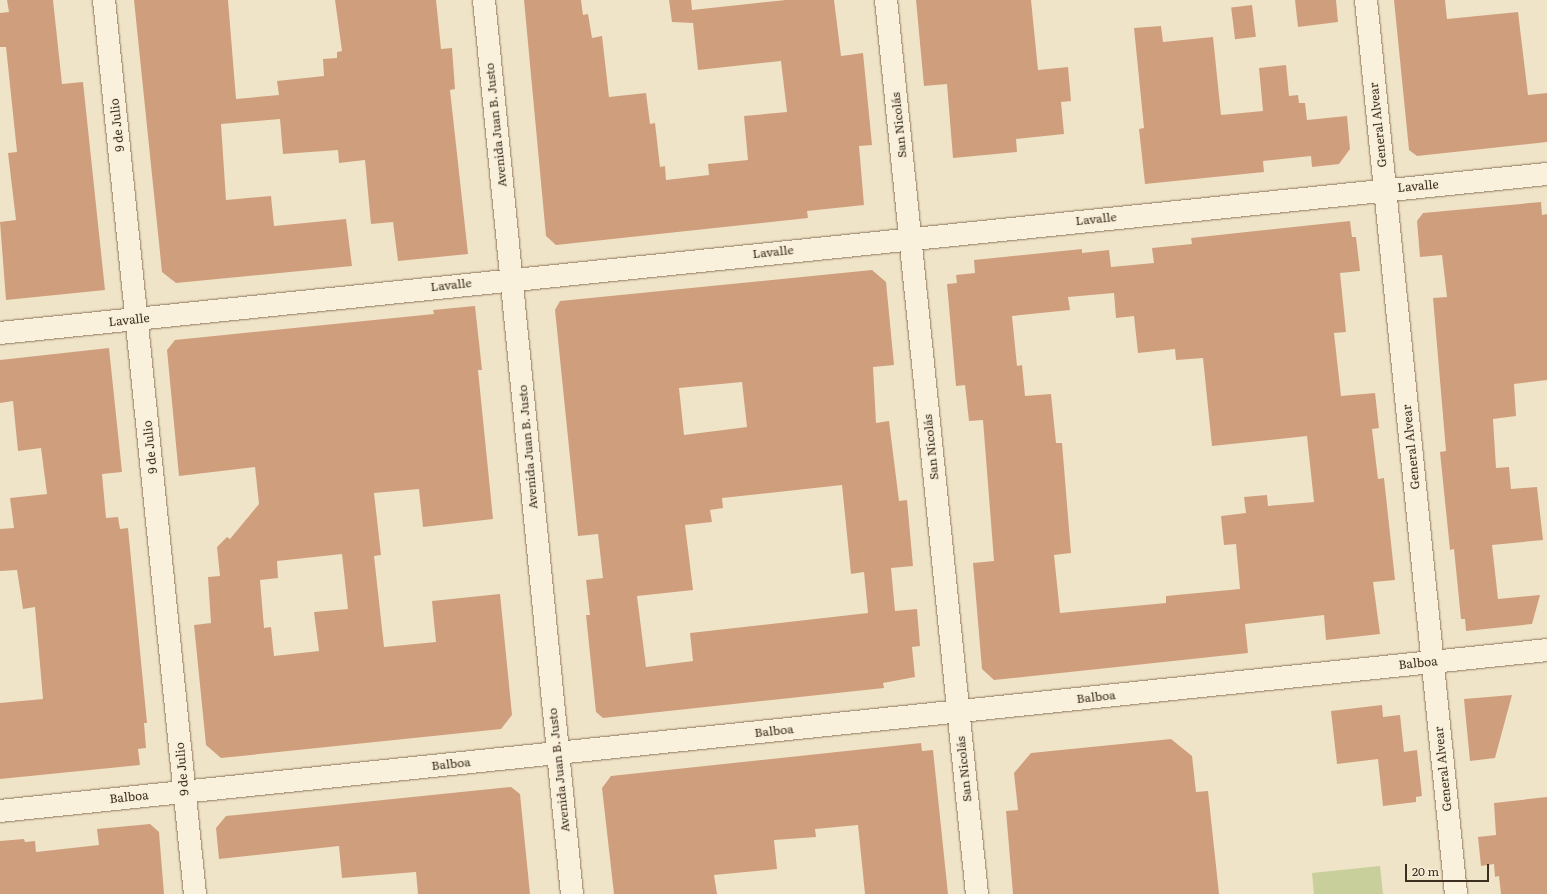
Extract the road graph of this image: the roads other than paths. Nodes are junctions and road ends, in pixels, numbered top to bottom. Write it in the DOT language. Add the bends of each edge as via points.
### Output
graph roads {
  1 [pos="104,0"];
  2 [pos="484,0"];
  3 [pos="886,0"];
  4 [pos="1366,0"];
  5 [pos="1547,174"];
  6 [pos="1385,189"];
  7 [pos="910,238"];
  8 [pos="512,278"];
  9 [pos="136,319"];
  10 [pos="0,333"];
  11 [pos="1547,650"];
  12 [pos="1432,662"];
  13 [pos="958,712"];
  14 [pos="556,753"];
  15 [pos="184,792"];
  16 [pos="0,811"];
  17 [pos="195,894"];
  18 [pos="572,894"];
  19 [pos="977,894"];
  20 [pos="1456,894"];
  1 -- 9 [label="street, 9 de Julio"];
  2 -- 8 [label="street, Avenida Juan B. Justo"];
  3 -- 7 [label="street, San Nicolás"];
  4 -- 6 [label="street, General Alvear"];
  5 -- 6 [label="street, Lavalle"];
  6 -- 7 [label="street, Lavalle"];
  6 -- 12 [label="street, General Alvear"];
  7 -- 8 [label="street, Lavalle"];
  7 -- 13 [label="street, San Nicolás"];
  8 -- 9 [label="street, Lavalle"];
  8 -- 14 [label="street, Avenida Juan B. Justo"];
  9 -- 10 [label="street, Lavalle"];
  9 -- 15 [label="street, 9 de Julio"];
  11 -- 12 [label="street, Balboa"];
  12 -- 13 [label="street, Balboa"];
  12 -- 20 [label="street, General Alvear"];
  13 -- 14 [label="street, Balboa"];
  13 -- 19 [label="street, San Nicolás"];
  14 -- 15 [label="street, Balboa"];
  14 -- 18 [label="street, Avenida Juan B. Justo"];
  15 -- 16 [label="street, Balboa"];
  15 -- 17 [label="street, 9 de Julio"];
}
